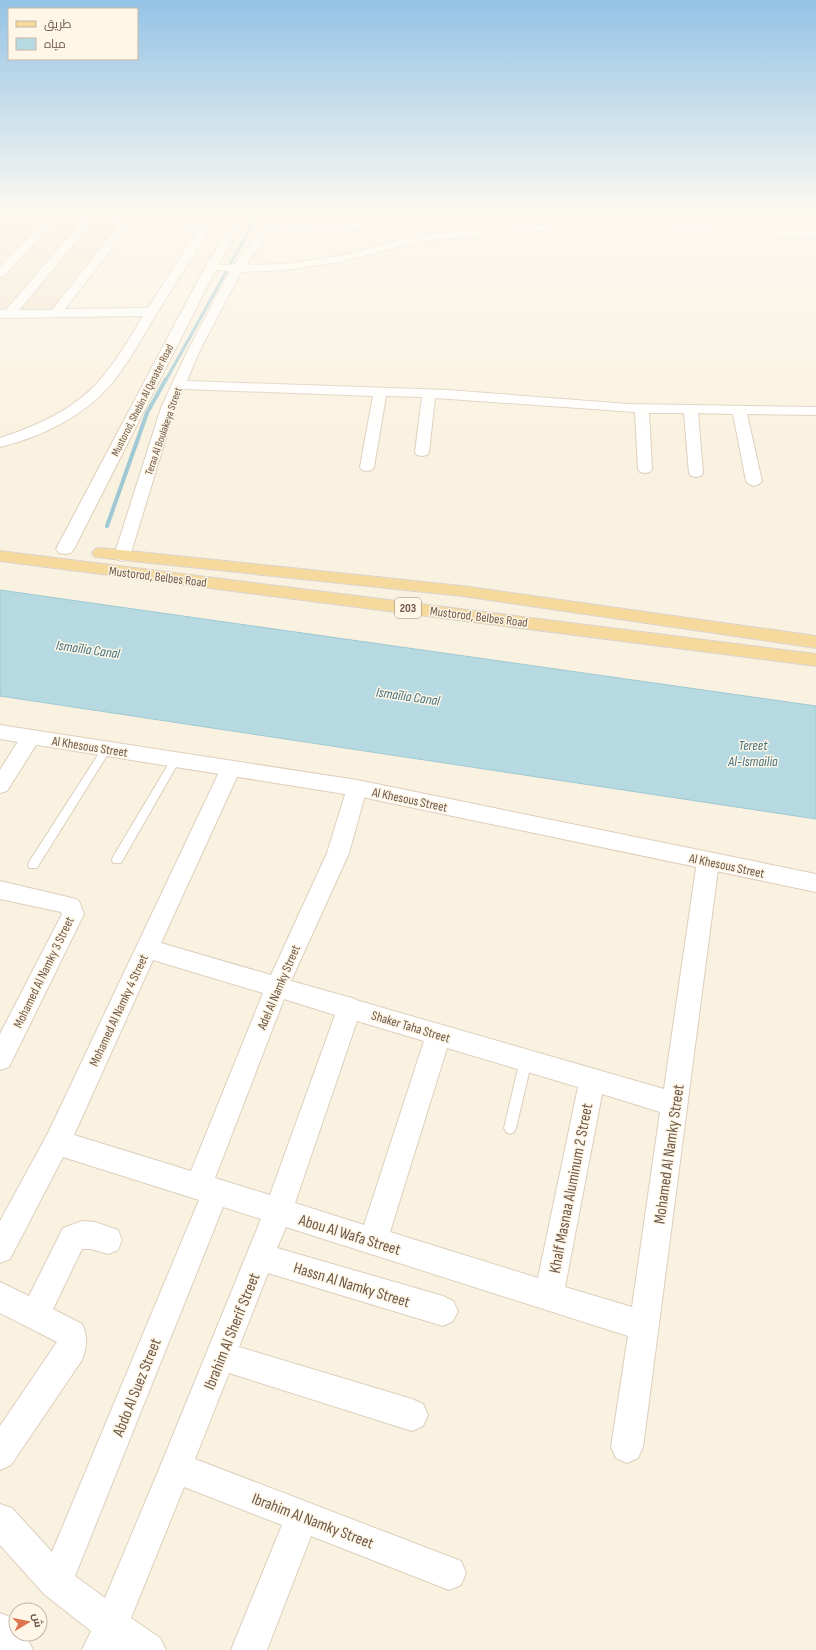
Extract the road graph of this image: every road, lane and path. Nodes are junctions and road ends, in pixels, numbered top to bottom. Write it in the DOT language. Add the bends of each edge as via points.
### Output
graph roads {
  1 [pos="28,288"];
  2 [pos="76,288"];
  3 [pos="166,288"];
  4 [pos="201,288"];
  5 [pos="227,288"];
  6 [pos="151,312"];
  7 [pos="56,313"];
  8 [pos="5,314"];
  9 [pos="185,371"];
  10 [pos="199,371"];
  11 [pos="178,385"];
  12 [pos="380,392"];
  13 [pos="429,394"];
  14 [pos="642,408"];
  15 [pos="691,409"];
  16 [pos="739,409"];
  17 [pos="816,411"];
  18 [pos="0,443"];
  19 [pos="422,452"];
  20 [pos="367,467"];
  21 [pos="645,469"];
  22 [pos="696,473"];
  23 [pos="754,481"];
  24 [pos="0,541"];
  25 [pos="65,549"];
  26 [pos="0,556"];
  27 [pos="122,556"];
  28 [pos="816,642"];
  29 [pos="816,660"];
  30 [pos="0,732"];
  31 [pos="31,737"];
  32 [pos="106,749"];
  33 [pos="175,760"];
  34 [pos="231,768"];
  35 [pos="0,786"];
  36 [pos="358,788"];
  37 [pos="117,860"];
  38 [pos="708,861"];
  39 [pos="33,865"];
  40 [pos="816,883"];
  41 [pos="3,895"];
  42 [pos="147,949"];
  43 [pos="276,987"];
  44 [pos="350,1007"];
  45 [pos="439,1034"];
  46 [pos="0,1059"];
  47 [pos="526,1060"];
  48 [pos="592,1079"];
  49 [pos="675,1104"];
  50 [pos="510,1128"];
  51 [pos="57,1142"];
  52 [pos="207,1189"];
  53 [pos="278,1211"];
  54 [pos="108,1240"];
  55 [pos="373,1241"];
  56 [pos="0,1249"];
  57 [pos="260,1256"];
  58 [pos="549,1296"];
  59 [pos="0,1297"];
  60 [pos="443,1311"];
  61 [pos="35,1315"];
  62 [pos="644,1326"];
  63 [pos="221,1356"];
  64 [pos="412,1415"];
  65 [pos="627,1447"];
  66 [pos="0,1454"];
  67 [pos="176,1468"];
  68 [pos="302,1516"];
  69 [pos="0,1520"];
  70 [pos="449,1573"];
  71 [pos="56,1582"];
  72 [pos="0,1630"];
  73 [pos="105,1638"];
  74 [pos="15,1650"];
  75 [pos="148,1650"];
  76 [pos="249,1650"];
  1 -- 8 [label="street"];
  2 -- 7 [label="street"];
  3 -- 6 [label="street"];
  4 -- 25 [label="main road, Mustorod, Shebin Al Qanater Road"];
  5 -- 9 [label="street, Teraa Al Boulakeya Street"];
  6 -- 7 [label="street"];
  6 -- 18 [label="street" via="113,373 92,396 56,422"];
  7 -- 8 [label="street"];
  9 -- 10 [label="street"];
  9 -- 11 [label="street, Teraa Al Boulakeya Street"];
  11 -- 12 [label="street" via="227,380"];
  11 -- 27 [label="street, Teraa Al Boulakeya Street" via="168,408"];
  12 -- 13 [label="street"];
  12 -- 20 [label="street"];
  13 -- 14 [label="street"];
  13 -- 19 [label="street"];
  14 -- 15 [label="street"];
  14 -- 21 [label="street"];
  15 -- 16 [label="street"];
  15 -- 22 [label="street"];
  16 -- 17 [label="street"];
  16 -- 23 [label="street"];
  24 -- 25 [label="main road, Mustorod, Belbes Road / 203"];
  25 -- 27 [label="main road, Mustorod, Belbes Road / 203"];
  26 -- 29 [label="main road, Mustorod, Belbes Road / 203"];
  27 -- 28 [label="main road, Mustorod, Belbes Road / 203" via="462,592"];
  30 -- 31 [label="main road, Al Khesous Street"];
  31 -- 32 [label="main road, Al Khesous Street"];
  31 -- 35 [label="street"];
  32 -- 33 [label="main road, Al Khesous Street"];
  32 -- 39 [label="lane"];
  33 -- 34 [label="main road, Al Khesous Street"];
  33 -- 37 [label="lane"];
  34 -- 36 [label="main road, Al Khesous Street"];
  34 -- 42 [label="street, Mohamed Al Namky 4 Street"];
  36 -- 38 [label="main road, Al Khesous Street"];
  36 -- 43 [label="street, Adel Al Namky Street" via="338,853"];
  38 -- 40 [label="main road, Al Khesous Street"];
  38 -- 49 [label="street, Mohamed Al Namky Street"];
  41 -- 46 [label="street, Mohamed Al Namky 3 Street" via="68,905 73,914"];
  42 -- 43 [label="street, Shaker Taha Street"];
  42 -- 51 [label="street, Mohamed Al Namky 4 Street"];
  43 -- 44 [label="street, Shaker Taha Street"];
  43 -- 52 [label="street, Adel Al Namky Street"];
  44 -- 45 [label="street, Shaker Taha Street"];
  44 -- 53 [label="street, Ibrahim Al Sherif Street"];
  45 -- 47 [label="street, Shaker Taha Street"];
  45 -- 55 [label="street"];
  47 -- 48 [label="street, Shaker Taha Street"];
  47 -- 50 [label="lane"];
  48 -- 49 [label="street, Shaker Taha Street"];
  48 -- 58 [label="street, Khalf Masnaa Aluminum 2 Street"];
  49 -- 62 [label="street, Mohamed Al Namky Street"];
  51 -- 52 [label="street, Abou Al Wafa Street"];
  51 -- 56 [label="street, Mohamed Al Namky 4 Street"];
  52 -- 53 [label="street, Abou Al Wafa Street"];
  52 -- 71 [label="street, Abdo Al Suez Street"];
  53 -- 55 [label="street, Abou Al Wafa Street"];
  53 -- 57 [label="street, Ibrahim Al Sherif Street"];
  54 -- 61 [label="street" via="88,1234 74,1238"];
  55 -- 58 [label="street, Abou Al Wafa Street"];
  57 -- 60 [label="street, Hassn Al Namky Street"];
  57 -- 63 [label="street, Ibrahim Al Sherif Street"];
  58 -- 62 [label="street, Abou Al Wafa Street"];
  59 -- 61 [label="street"];
  61 -- 66 [label="street" via="72,1334 71,1349"];
  62 -- 65 [label="street, Mohamed Al Namky Street"];
  63 -- 64 [label="street"];
  63 -- 67 [label="street, Ibrahim Al Sherif Street"];
  67 -- 68 [label="street, Ibrahim Al Namky Street"];
  67 -- 73 [label="street, Ibrahim Al Sherif Street"];
  68 -- 70 [label="street, Ibrahim Al Namky Street"];
  68 -- 76 [label="street"];
  69 -- 71 [label="street"];
  71 -- 73 [label="street"];
  72 -- 74 [label="street"];
  73 -- 75 [label="street"];
}
